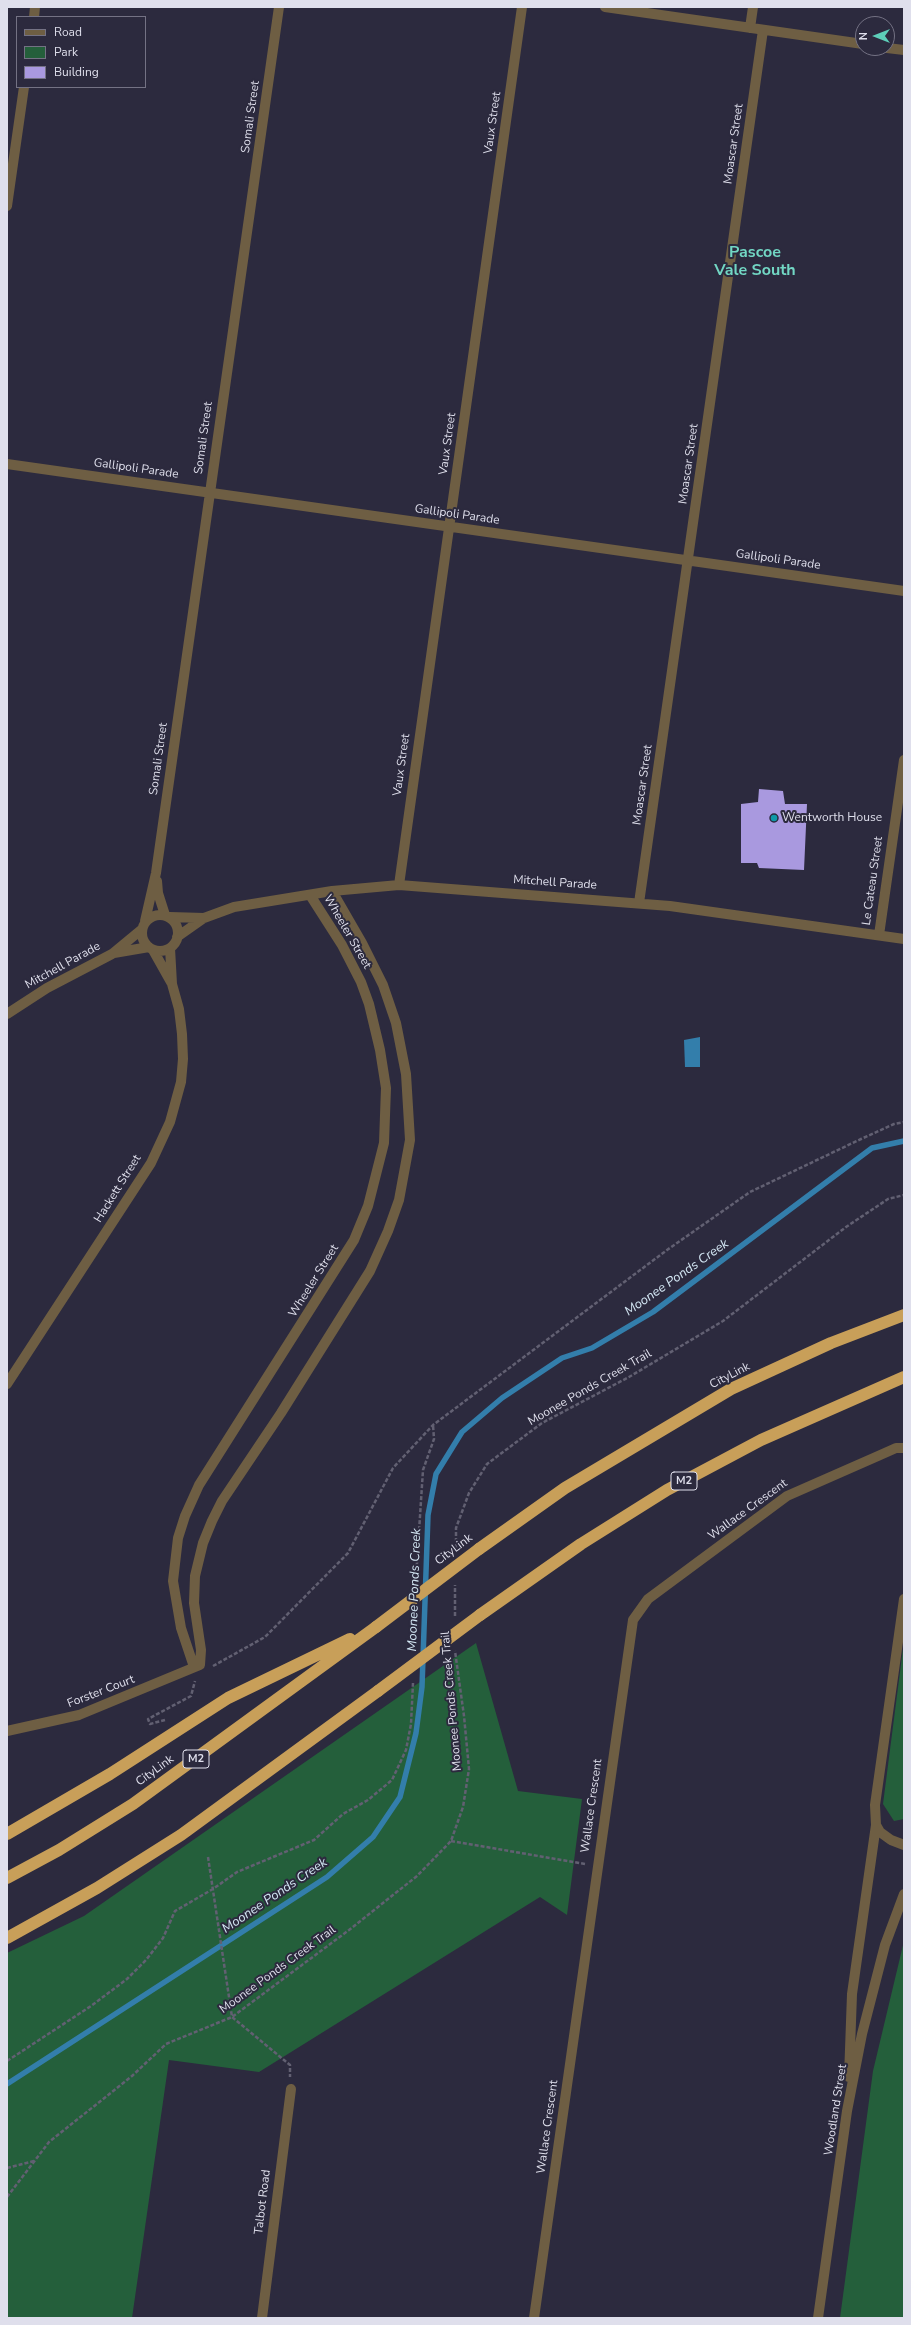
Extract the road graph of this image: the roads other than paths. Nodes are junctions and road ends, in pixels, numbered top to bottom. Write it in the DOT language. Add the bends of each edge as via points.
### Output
graph roads {
  1 [pos="280,7"];
  2 [pos="522,7"];
  3 [pos="605,7"];
  4 [pos="754,7"];
  5 [pos="750,28"];
  6 [pos="763,30"];
  7 [pos="855,43"];
  8 [pos="24,88"];
  9 [pos="7,206"];
  10 [pos="7,464"];
  11 [pos="210,493"];
  12 [pos="449,527"];
  13 [pos="688,561"];
  14 [pos="904,591"];
  15 [pos="904,760"];
  16 [pos="156,873"];
  17 [pos="399,884"];
  18 [pos="332,891"];
  19 [pos="310,895"];
  20 [pos="639,903"];
  21 [pos="168,916"];
  22 [pos="204,918"];
  23 [pos="143,925"];
  24 [pos="879,935"];
  25 [pos="178,937"];
  26 [pos="904,939"];
  27 [pos="170,948"];
  28 [pos="151,949"];
  29 [pos="112,954"];
  30 [pos="172,984"];
  31 [pos="7,1014"];
  32 [pos="904,1315"];
  33 [pos="904,1377"];
  34 [pos="7,1384"];
  35 [pos="904,1448"];
  36 [pos="904,1599"];
  37 [pos="376,1627"];
  38 [pos="197,1666"];
  39 [pos="7,1731"];
  40 [pos="876,1825"];
  41 [pos="7,1834"];
  42 [pos="904,1845"];
  43 [pos="7,1878"];
  44 [pos="904,1894"];
  45 [pos="7,1938"];
  46 [pos="291,2089"];
  47 [pos="847,2111"];
  48 [pos="262,2318"];
  49 [pos="534,2318"];
  50 [pos="818,2318"];
  1 -- 11 [label="street, Somali Street"];
  2 -- 12 [label="street, Vaux Street"];
  3 -- 5 [label="street"];
  4 -- 5 [label="street"];
  5 -- 6 [label="street"];
  6 -- 7 [label="street"];
  6 -- 13 [label="street, Moascar Street"];
  8 -- 9 [label="street"];
  10 -- 11 [label="street, Gallipoli Parade"];
  11 -- 12 [label="street, Gallipoli Parade"];
  11 -- 16 [label="street, Somali Street"];
  12 -- 13 [label="street, Gallipoli Parade"];
  12 -- 17 [label="street, Vaux Street"];
  13 -- 14 [label="street, Gallipoli Parade"];
  13 -- 20 [label="street, Moascar Street"];
  15 -- 24 [label="street, Le Cateau Street"];
  16 -- 21 [label="street, Somali Street" via="158,893"];
  16 -- 23 [label="street, Somali Street"];
  17 -- 18 [label="street, Mitchell Parade"];
  17 -- 20 [label="street, Mitchell Parade"];
  18 -- 19 [label="street, Mitchell Parade"];
  18 -- 38 [label="street, Wheeler Street" via="383,985 396,1023 410,1109 406,1171 388,1231 370,1271 222,1501 203,1543 194,1591 194,1612 201,1650"];
  19 -- 22 [label="street, Mitchell Parade" via="234,907"];
  19 -- 38 [label="street, Wheeler Street" via="342,945 369,1004 386,1088 384,1143 368,1206 354,1240 200,1485 184,1516 177,1544 173,1581 181,1628"];
  20 -- 24 [label="street, Mitchell Parade"];
  21 -- 22 [label="street, Mitchell Parade"];
  21 -- 23 [label="street" via="154,915"];
  21 -- 25 [label="street" via="177,926"];
  22 -- 25 [label="street, Mitchell Parade"];
  23 -- 28 [label="street" via="143,940"];
  23 -- 29 [label="street, Mitchell Parade"];
  24 -- 26 [label="street, Mitchell Parade"];
  25 -- 27 [label="street"];
  27 -- 28 [label="street"];
  27 -- 30 [label="street, Hackett Street"];
  28 -- 29 [label="street, Mitchell Parade"];
  28 -- 30 [label="street, Hackett Street"];
  29 -- 31 [label="street, Mitchell Parade" via="47,988"];
  30 -- 34 [label="street, Hackett Street" via="181,1022 183,1059 176,1103 161,1142 130,1196"];
  32 -- 37 [label="highway, CityLink / M2, bridge" via="831,1343 731,1389 566,1488 479,1549"];
  33 -- 45 [label="highway, M2, bridge" via="761,1440 667,1490 581,1544 480,1614 181,1835 97,1888"];
  35 -- 49 [label="street, Wallace Crescent" via="896,1448 795,1492 648,1599 633,1620"];
  36 -- 40 [label="street" via="875,1805"];
  37 -- 41 [label="highway" via="228,1698 98,1782"];
  37 -- 43 [label="highway, CityLink / M2" via="133,1804"];
  38 -- 39 [label="street, Forster Court" via="79,1715"];
  40 -- 42 [label="street" via="891,1840"];
  40 -- 47 [label="street" via="852,1994"];
  44 -- 47 [label="street, Woodland Street" via="873,1988"];
  46 -- 48 [label="street, Talbot Road"];
  47 -- 50 [label="street, Woodland Street"];
}
